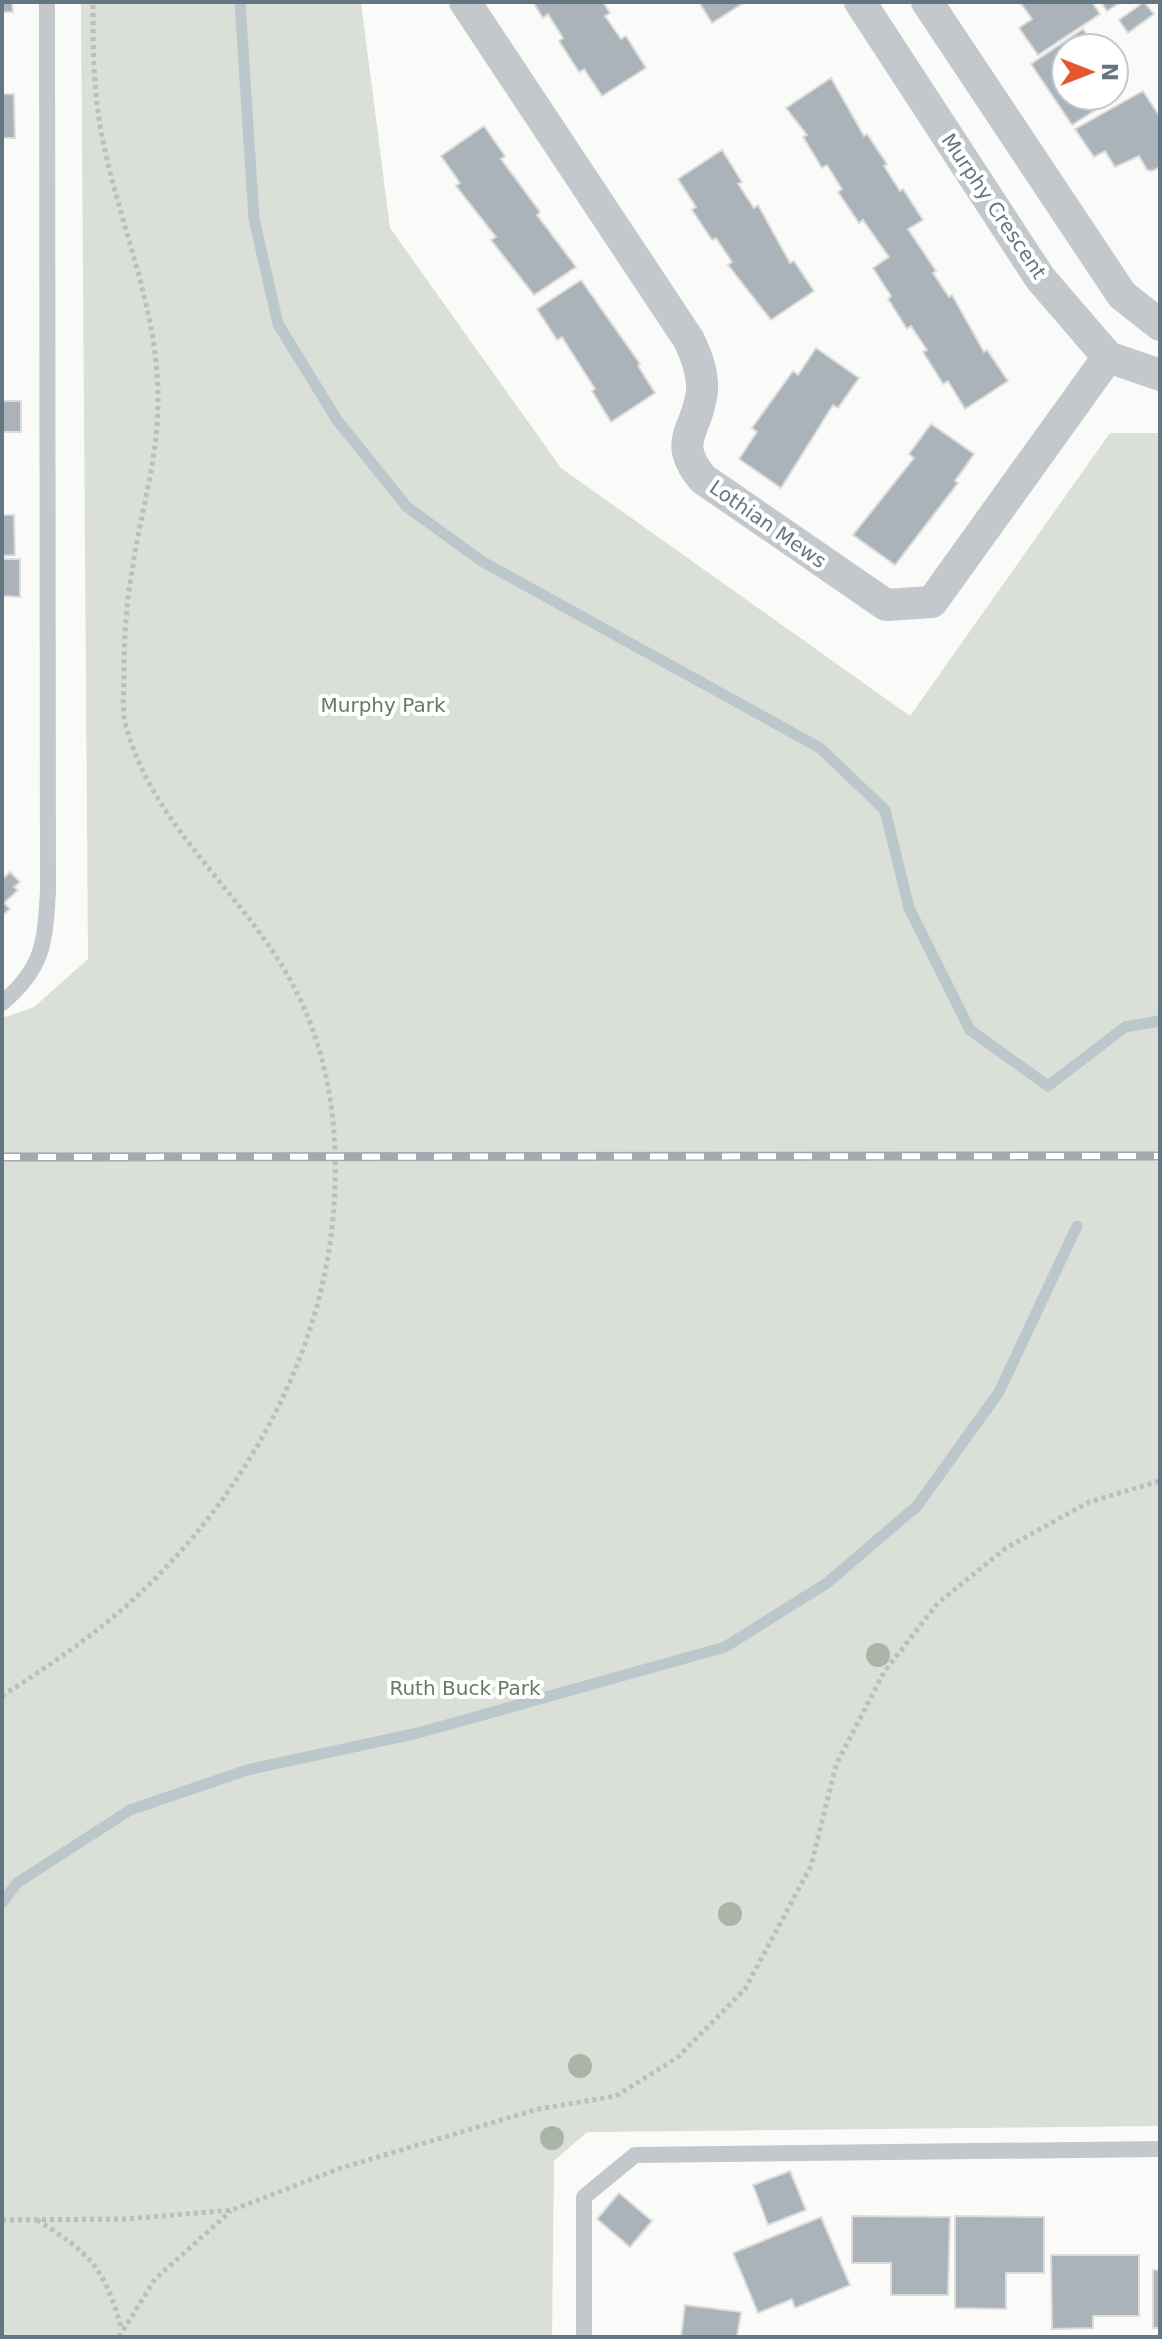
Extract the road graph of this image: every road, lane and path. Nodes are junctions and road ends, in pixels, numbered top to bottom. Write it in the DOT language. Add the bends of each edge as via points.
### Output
graph roads {
  1 [pos="47,2"];
  2 [pos="93,2"];
  3 [pos="465,2"];
  4 [pos="860,2"];
  5 [pos="927,2"];
  6 [pos="1160,325"];
  7 [pos="1108,357"];
  8 [pos="1160,375"];
  9 [pos="2,1003"];
  10 [pos="1160,1481"];
  11 [pos="2,1696"];
  12 [pos="1160,2149"];
  13 [pos="232,2210"];
  14 [pos="2,2220"];
  15 [pos="37,2220"];
  16 [pos="121,2328"];
  17 [pos="119,2337"];
  18 [pos="584,2337"];
  1 -- 9 [label="lane" via="48,891 45,946 26,983"];
  2 -- 11 [label="path" via="100,127 150,312 157,360 151,473 124,635 124,719 145,775 175,824 297,992 330,1087 337,1158 321,1296 302,1356 265,1435 224,1498 158,1573 91,1636"];
  3 -- 7 [label="street, Lothian Mews" via="689,340 702,387 699,410 685,441 688,462 703,479 886,605 932,602"];
  4 -- 7 [label="street, Murphy Crescent" via="1040,278"];
  5 -- 6 [label="street" via="1122,295"];
  7 -- 8 [label="street"];
  10 -- 13 [label="path" via="1089,1502 1006,1548 938,1603 884,1672 836,1765 811,1866 745,1989 678,2057 616,2096 538,2109 341,2168"];
  12 -- 18 [label="lane" via="635,2155 584,2197"];
  13 -- 15 [label="path"];
  13 -- 16 [label="path" via="155,2279"];
  14 -- 15 [label="path"];
  15 -- 16 [label="path" via="77,2245 109,2285"];
  16 -- 17 [label="path"];
}
